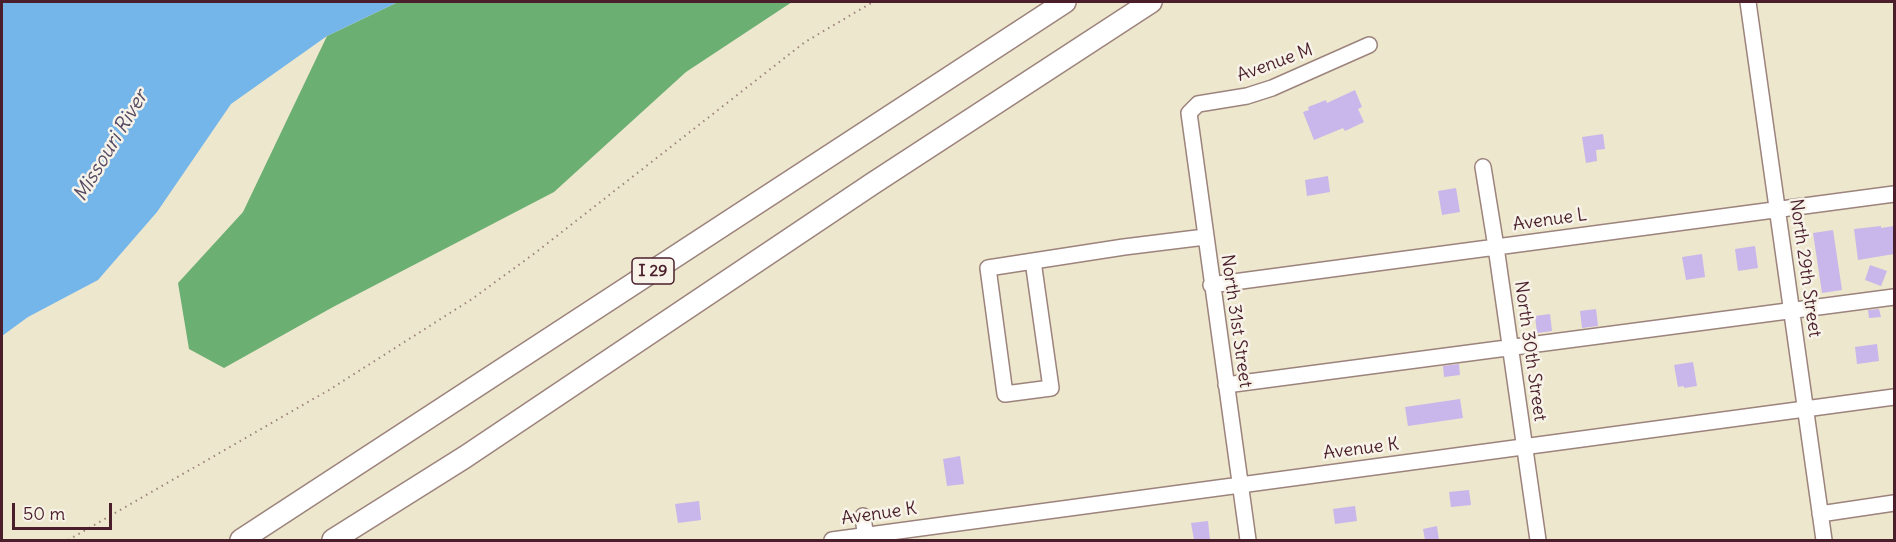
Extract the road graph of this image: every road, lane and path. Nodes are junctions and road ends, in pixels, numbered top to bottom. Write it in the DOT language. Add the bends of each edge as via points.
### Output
graph roads {
  1 [pos="873,2"];
  2 [pos="1065,2"];
  3 [pos="1151,2"];
  4 [pos="1748,2"];
  5 [pos="1370,45"];
  6 [pos="1192,109"];
  7 [pos="1483,167"];
  8 [pos="1894,194"];
  9 [pos="1777,210"];
  10 [pos="1205,237"];
  11 [pos="1496,247"];
  12 [pos="1033,261"];
  13 [pos="1212,285"];
  14 [pos="1894,297"];
  15 [pos="1791,311"];
  16 [pos="1510,348"];
  17 [pos="1226,385"];
  18 [pos="1894,397"];
  19 [pos="1805,409"];
  20 [pos="1524,447"];
  21 [pos="1240,484"];
  22 [pos="1894,503"];
  23 [pos="1820,514"];
  24 [pos="863,516"];
  25 [pos="866,538"];
  26 [pos="68,540"];
  27 [pos="241,540"];
  28 [pos="333,540"];
  29 [pos="832,540"];
  30 [pos="1248,540"];
  31 [pos="1538,540"];
  32 [pos="1824,540"];
  1 -- 26 [label="path" via="805,42 472,299 329,390"];
  2 -- 27 [label="highway, I 29"];
  3 -- 28 [label="highway, I 29" via="465,457"];
  4 -- 9 [label="street, North 29th Street"];
  5 -- 6 [label="street, Avenue M" via="1272,88 1198,104"];
  6 -- 10 [label="street, North 31st Street" via="1189,120"];
  7 -- 11 [label="street, North 30th Street"];
  8 -- 9 [label="street, Avenue L"];
  9 -- 11 [label="street, Avenue L"];
  9 -- 15 [label="street, North 29th Street"];
  10 -- 12 [label="street"];
  10 -- 13 [label="street, North 31st Street"];
  11 -- 13 [label="street, Avenue L"];
  11 -- 16 [label="street, North 30th Street"];
  12 -- 12 [label="street" via="988,268 1005,394 1051,388"];
  13 -- 17 [label="street, North 31st Street"];
  14 -- 15 [label="street"];
  15 -- 16 [label="street"];
  15 -- 19 [label="street, North 29th Street"];
  16 -- 17 [label="street"];
  16 -- 20 [label="street, North 30th Street"];
  17 -- 21 [label="street, North 31st Street"];
  18 -- 19 [label="street, Avenue K"];
  19 -- 20 [label="street, Avenue K"];
  19 -- 23 [label="street, North 29th Street"];
  20 -- 21 [label="street, Avenue K"];
  20 -- 31 [label="street, North 30th Street"];
  21 -- 25 [label="street, Avenue K"];
  21 -- 30 [label="street, North 31st Street"];
  22 -- 23 [label="street"];
  23 -- 32 [label="street, North 29th Street"];
  24 -- 25 [label="street"];
  25 -- 29 [label="street, Avenue K"];
}
